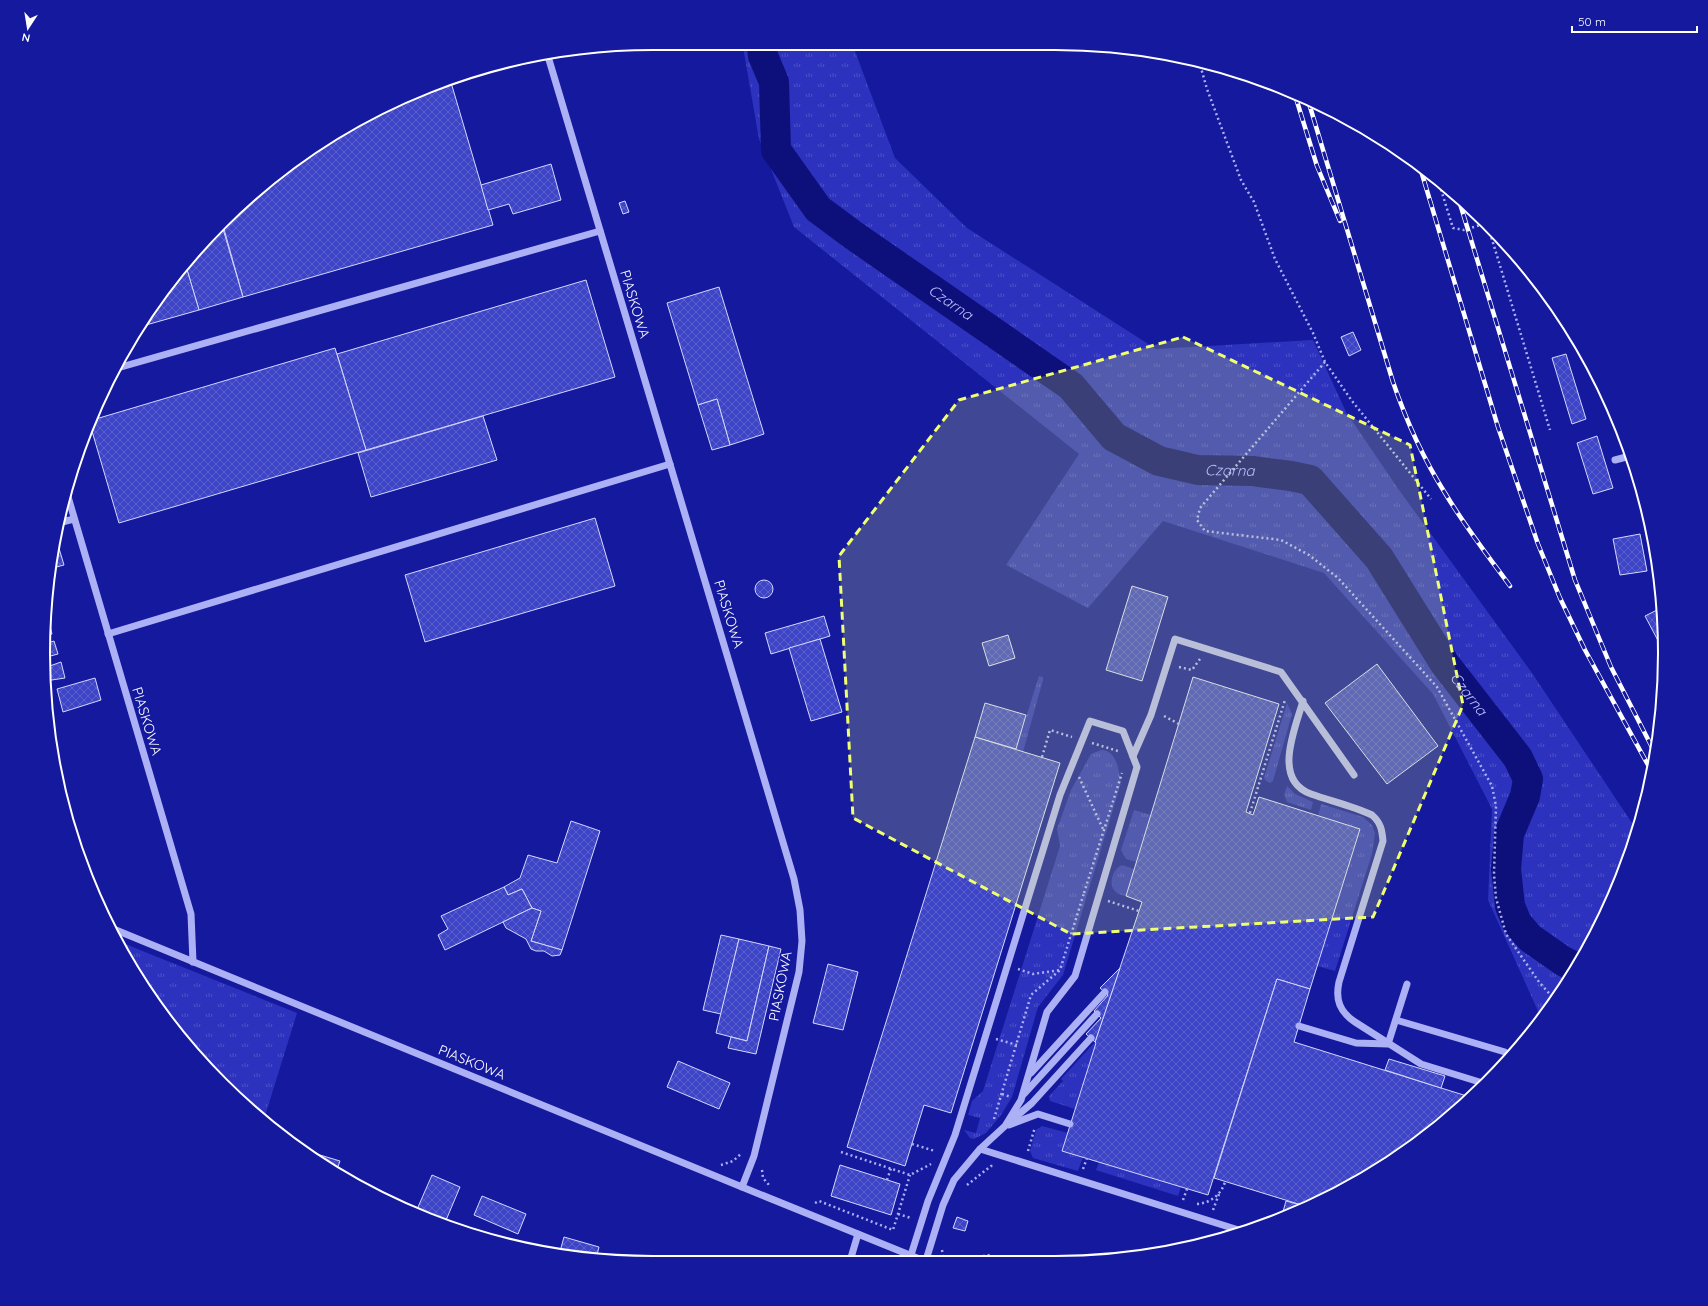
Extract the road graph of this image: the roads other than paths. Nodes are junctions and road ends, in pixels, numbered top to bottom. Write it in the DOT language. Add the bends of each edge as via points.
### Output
graph roads {
  1 [pos="550,59"];
  2 [pos="600,231"];
  3 [pos="123,367"];
  4 [pos="1625,457"];
  5 [pos="1615,460"];
  6 [pos="670,464"];
  7 [pos="70,503"];
  8 [pos="74,519"];
  9 [pos="65,521"];
  10 [pos="108,634"];
  11 [pos="1303,701"];
  12 [pos="1133,756"];
  13 [pos="1354,775"];
  14 [pos="118,931"];
  15 [pos="193,962"];
  16 [pos="1407,984"];
  17 [pos="1105,992"];
  18 [pos="1097,1014"];
  19 [pos="1396,1020"];
  20 [pos="1299,1026"];
  21 [pos="1091,1038"];
  22 [pos="1388,1044"];
  23 [pos="1506,1053"];
  24 [pos="1029,1075"];
  25 [pos="1478,1082"];
  26 [pos="1022,1096"];
  27 [pos="1070,1124"];
  28 [pos="1005,1126"];
  29 [pos="980,1149"];
  30 [pos="742,1187"];
  31 [pos="1234,1228"];
  32 [pos="858,1234"];
  33 [pos="851,1256"];
  34 [pos="910,1256"];
  35 [pos="927,1256"];
  1 -- 2 [label="street, PIASKOWA"];
  2 -- 3 [label="street"];
  2 -- 6 [label="street, PIASKOWA"];
  4 -- 5 [label="street"];
  6 -- 10 [label="street"];
  6 -- 30 [label="street, PIASKOWA" via="794,879 800,910 802,941 798,972 754,1156"];
  7 -- 8 [label="street, PIASKOWA"];
  8 -- 9 [label="street"];
  8 -- 10 [label="street, PIASKOWA"];
  10 -- 15 [label="street, PIASKOWA" via="191,914"];
  11 -- 12 [label="street" via="1282,672 1175,639 1151,715"];
  11 -- 13 [label="street"];
  11 -- 22 [label="street" via="1290,750 1288,764 1291,776 1298,787 1309,793 1372,815 1379,821 1382,829 1383,841 1337,992 1338,1001 1347,1017"];
  12 -- 24 [label="street" via="1137,767 1075,976 1047,1012"];
  12 -- 34 [label="street" via="1123,731 1090,721 1060,795 955,1134 928,1201"];
  14 -- 15 [label="street, PIASKOWA"];
  15 -- 30 [label="street, PIASKOWA"];
  16 -- 19 [label="street"];
  17 -- 24 [label="street"];
  18 -- 26 [label="street"];
  19 -- 22 [label="street"];
  19 -- 23 [label="street"];
  20 -- 22 [label="street" via="1356,1043"];
  21 -- 28 [label="street" via="1032,1103"];
  22 -- 25 [label="street" via="1421,1064"];
  24 -- 26 [label="street"];
  26 -- 28 [label="street"];
  27 -- 28 [label="street" via="1038,1114"];
  28 -- 29 [label="street"];
  29 -- 31 [label="street"];
  29 -- 35 [label="street" via="954,1180"];
  30 -- 32 [label="street, PIASKOWA"];
  32 -- 33 [label="street"];
  32 -- 34 [label="street, PIASKOWA"];
}
